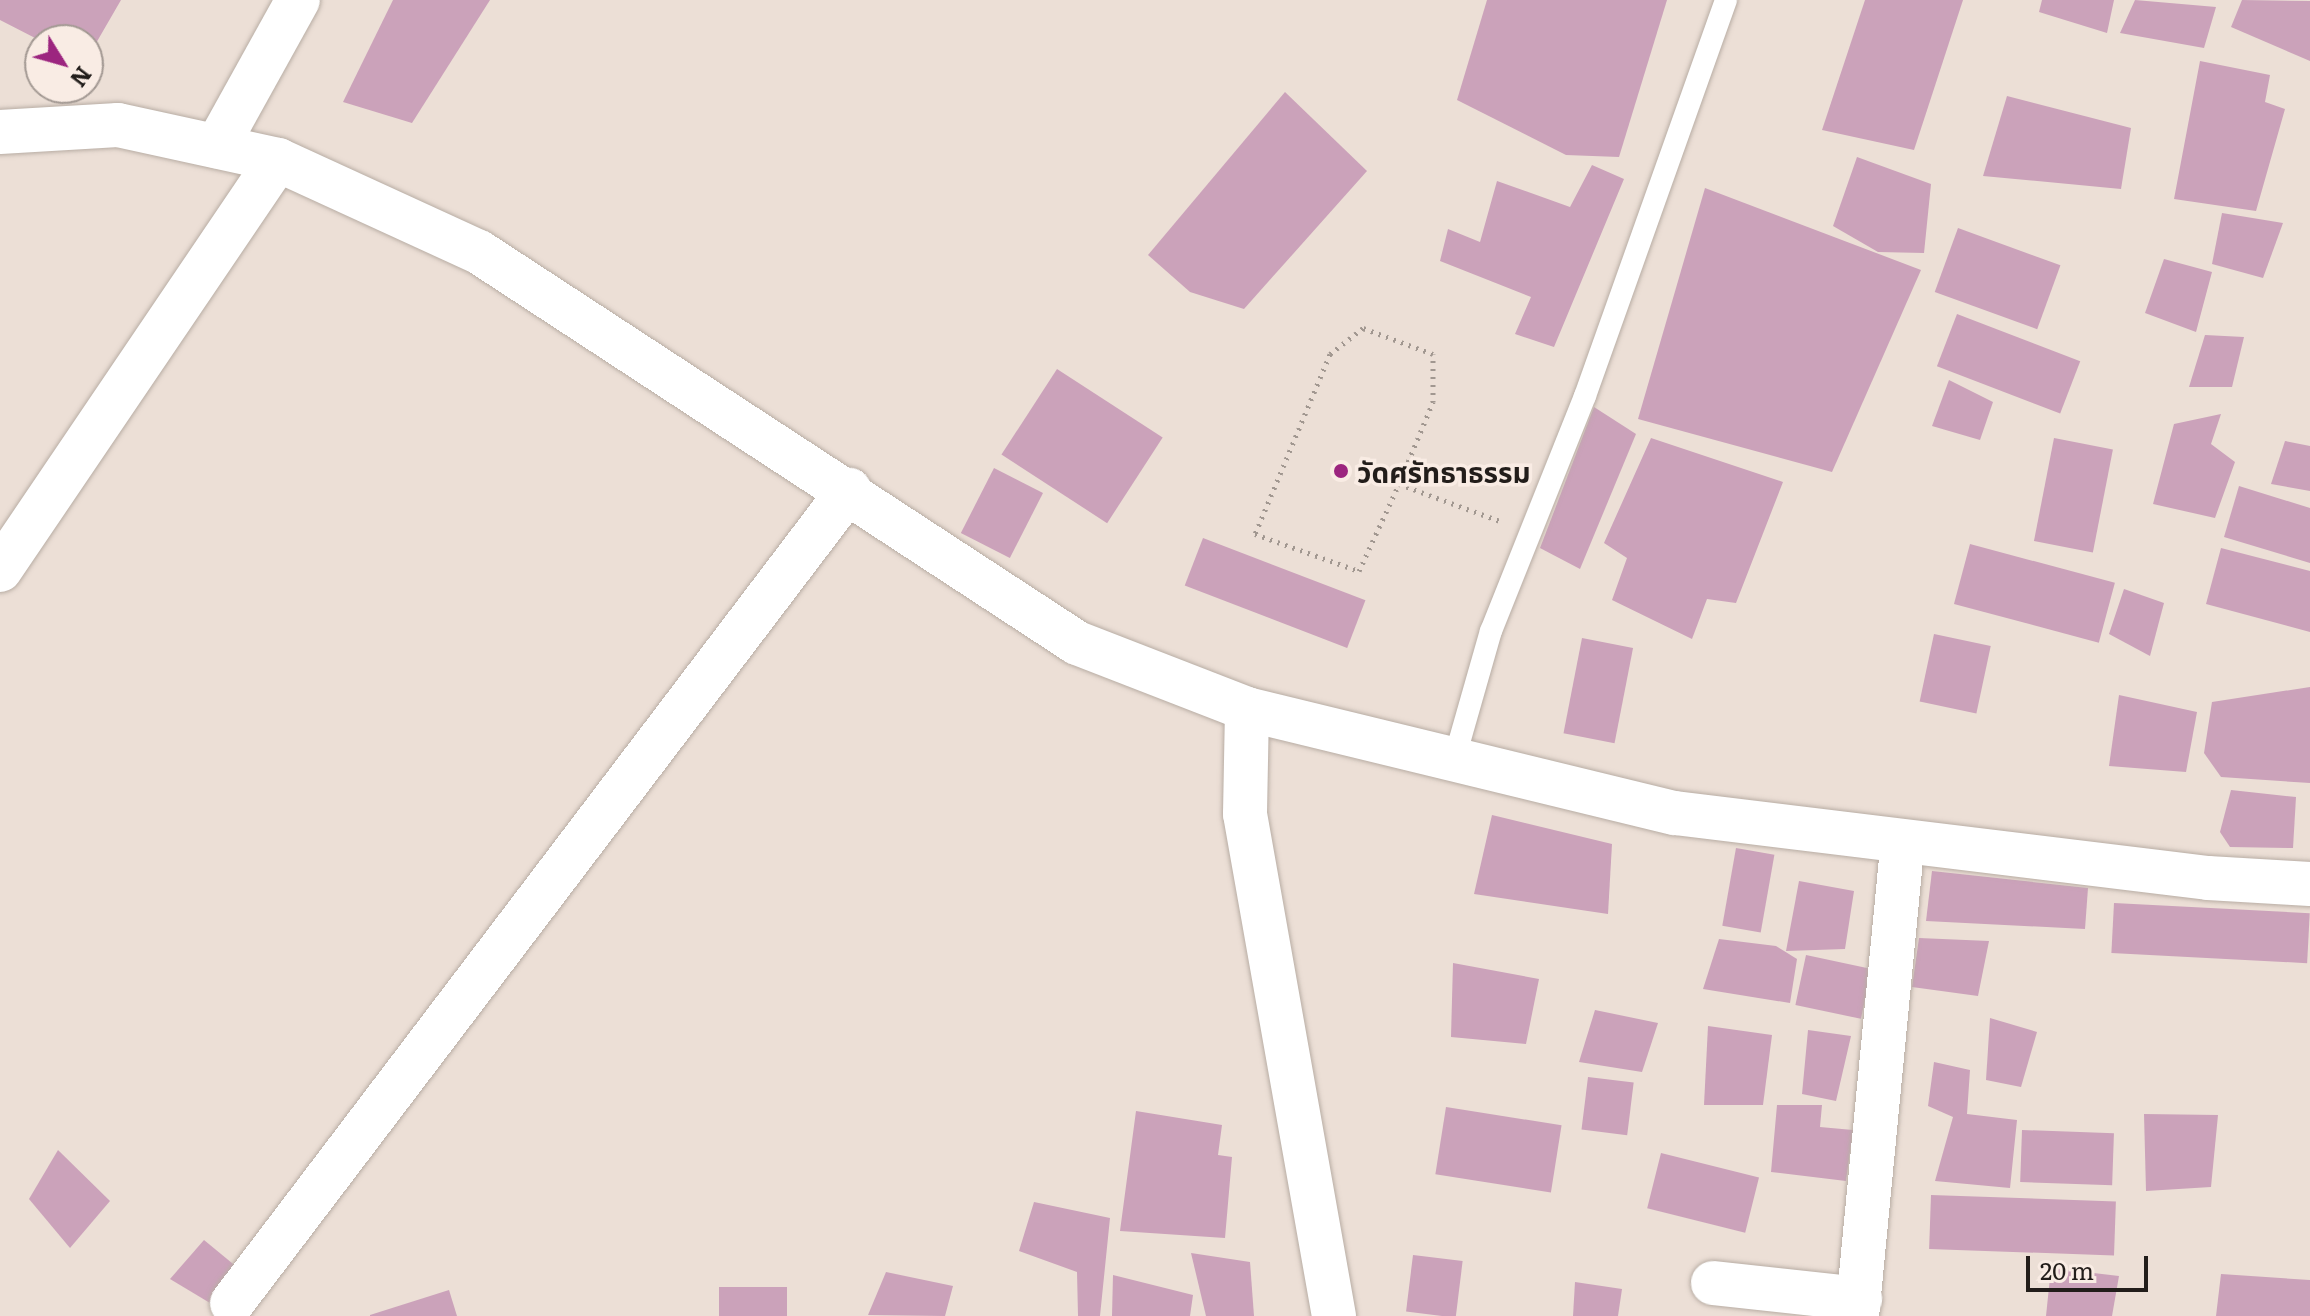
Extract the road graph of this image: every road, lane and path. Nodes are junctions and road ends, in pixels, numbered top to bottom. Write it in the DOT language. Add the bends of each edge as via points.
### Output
graph roads {
  1 [pos="298,0"];
  2 [pos="1726,0"];
  3 [pos="0,132"];
  4 [pos="217,146"];
  5 [pos="278,160"];
  6 [pos="1399,484"];
  7 [pos="849,490"];
  8 [pos="1531,532"];
  9 [pos="0,570"];
  10 [pos="1247,709"];
  11 [pos="1453,764"];
  12 [pos="1903,842"];
  13 [pos="2310,884"];
  14 [pos="1713,1283"];
  15 [pos="232,1303"];
  16 [pos="1858,1308"];
  17 [pos="1334,1316"];
  1 -- 4 [label="street"];
  2 -- 8 [label="lane"];
  3 -- 4 [label="street" via="118,125"];
  4 -- 5 [label="street"];
  5 -- 7 [label="street" via="479,252"];
  5 -- 9 [label="street"];
  6 -- 6 [label="path" via="1359,571 1255,534 1330,354 1363,328 1433,354 1433,402"];
  6 -- 8 [label="path"];
  7 -- 10 [label="street" via="1077,643"];
  7 -- 15 [label="street"];
  8 -- 11 [label="lane" via="1491,631"];
  10 -- 11 [label="street"];
  10 -- 17 [label="street" via="1245,814"];
  11 -- 12 [label="street" via="1675,813"];
  12 -- 13 [label="street" via="2208,878"];
  12 -- 16 [label="street"];
  14 -- 16 [label="street"];
}
